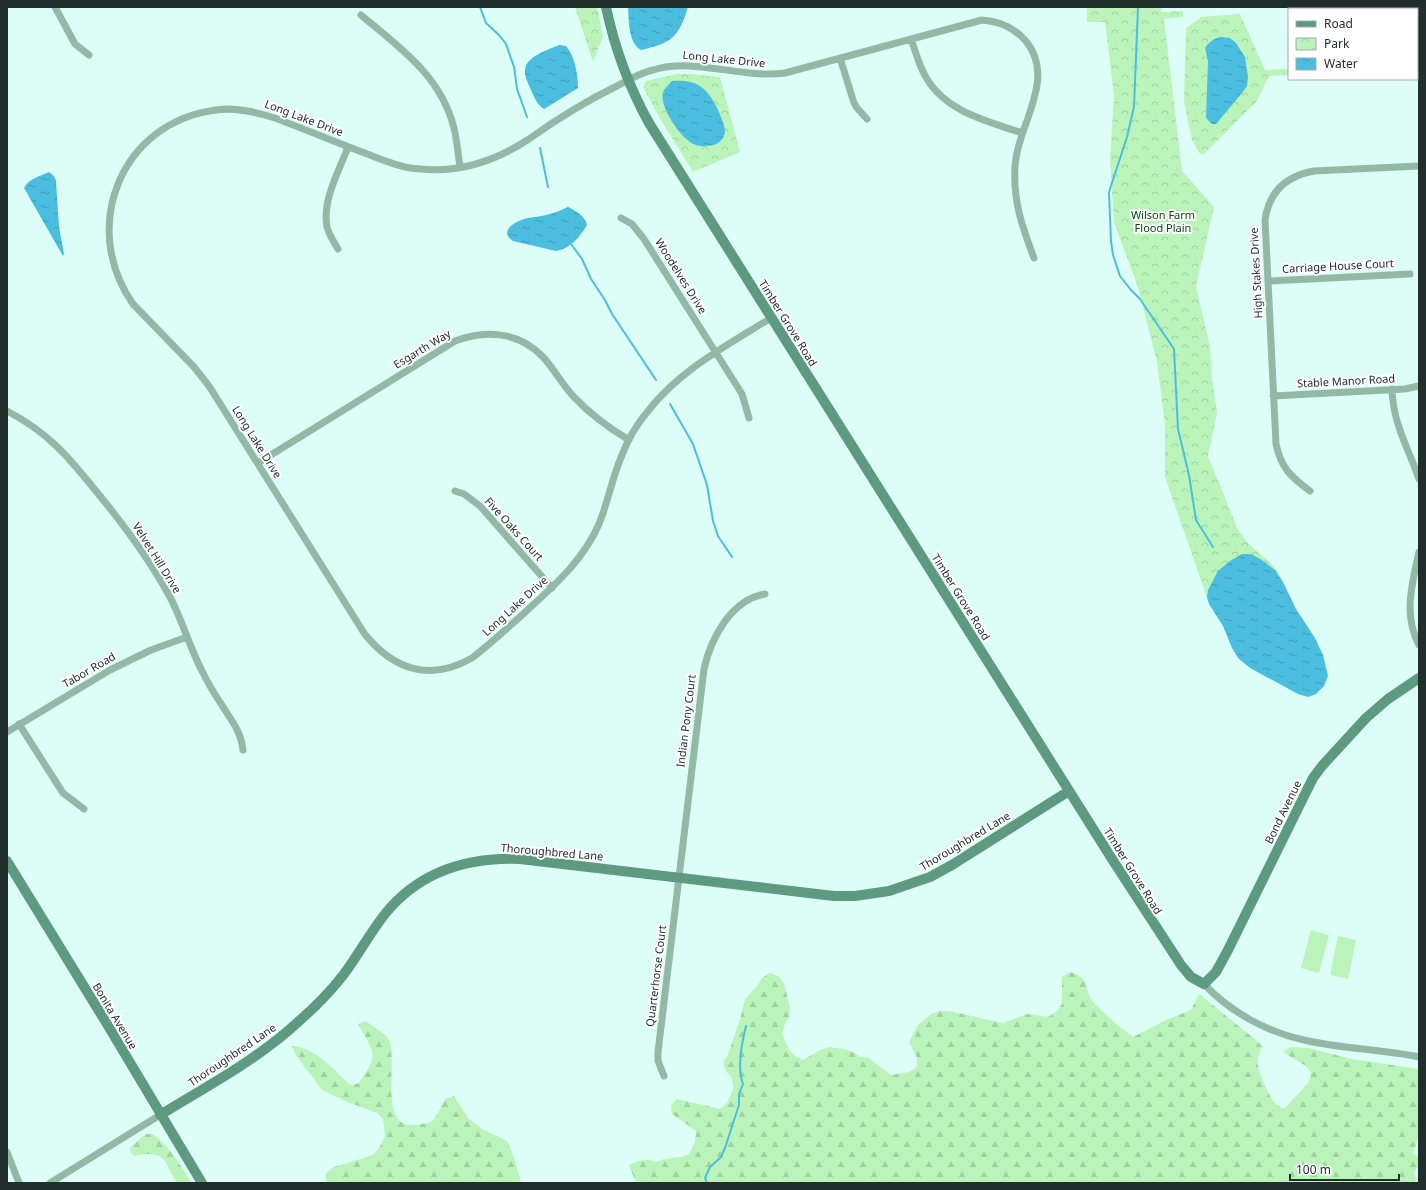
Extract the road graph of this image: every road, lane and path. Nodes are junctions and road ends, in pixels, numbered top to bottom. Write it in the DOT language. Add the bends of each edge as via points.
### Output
graph roads {
  1 [pos="55,7"];
  2 [pos="606,7"];
  3 [pos="362,15"];
  4 [pos="911,38"];
  5 [pos="89,55"];
  6 [pos="840,58"];
  7 [pos="627,80"];
  8 [pos="868,119"];
  9 [pos="1022,133"];
  10 [pos="348,147"];
  11 [pos="1419,166"];
  12 [pos="460,167"];
  13 [pos="621,218"];
  14 [pos="338,249"];
  15 [pos="1034,258"];
  16 [pos="1410,274"];
  17 [pos="1268,281"];
  18 [pos="771,318"];
  19 [pos="716,353"];
  20 [pos="1419,386"];
  21 [pos="1392,389"];
  22 [pos="1273,396"];
  23 [pos="7,411"];
  24 [pos="749,418"];
  25 [pos="629,440"];
  26 [pos="258,463"];
  27 [pos="1419,479"];
  28 [pos="455,491"];
  29 [pos="1310,491"];
  30 [pos="1419,552"];
  31 [pos="552,588"];
  32 [pos="765,594"];
  33 [pos="187,637"];
  34 [pos="1419,645"];
  35 [pos="1419,678"];
  36 [pos="19,724"];
  37 [pos="7,732"];
  38 [pos="243,750"];
  39 [pos="1069,792"];
  40 [pos="84,809"];
  41 [pos="7,861"];
  42 [pos="679,878"];
  43 [pos="1204,984"];
  44 [pos="1419,1057"];
  45 [pos="664,1076"];
  46 [pos="160,1115"];
  47 [pos="7,1152"];
  48 [pos="19,1183"];
  49 [pos="50,1183"];
  50 [pos="202,1183"];
  1 -- 5 [label="street" via="75,44"];
  2 -- 7 [label="street, Timber Grove Road" via="617,53"];
  3 -- 12 [label="street" via="416,62 439,90 454,128"];
  4 -- 6 [label="street, Long Lake Drive"];
  4 -- 9 [label="street" via="927,79 944,99 970,115"];
  4 -- 9 [label="street, Long Lake Drive" via="982,20 997,22 1020,35 1037,60 1038,71 1035,96"];
  6 -- 7 [label="street, Long Lake Drive" via="771,75 678,66 654,69"];
  6 -- 8 [label="street" via="854,103"];
  7 -- 12 [label="street, Long Lake Drive" via="565,114 511,150 484,162"];
  7 -- 18 [label="street, Timber Grove Road" via="649,123"];
  9 -- 15 [label="street, Long Lake Drive" via="1015,164 1015,195"];
  10 -- 12 [label="street, Long Lake Drive" via="406,167 435,170"];
  10 -- 14 [label="street" via="327,206 327,227"];
  10 -- 26 [label="street, Long Lake Drive" via="257,112 229,109 200,112 171,125 153,137 131,160 116,186 109,218 109,236 111,252 126,293 133,304 206,382"];
  11 -- 17 [label="street, High Stakes Drive" via="1314,171 1286,181 1266,210"];
  13 -- 19 [label="street, Woodelves Drive" via="632,224 644,239"];
  16 -- 17 [label="street, Carriage House Court"];
  17 -- 22 [label="street, High Stakes Drive"];
  18 -- 19 [label="street, Long Lake Drive"];
  18 -- 39 [label="street, Timber Grove Road"];
  19 -- 24 [label="street, Woodelves Drive" via="742,394"];
  19 -- 25 [label="street, Long Lake Drive" via="684,374 665,392 647,412"];
  20 -- 21 [label="street, Stable Manor Road"];
  21 -- 22 [label="street, Stable Manor Road"];
  21 -- 27 [label="street" via="1395,417"];
  22 -- 29 [label="street, High Stakes Drive" via="1278,455 1288,473"];
  23 -- 33 [label="street, Velvet Hill Drive" via="33,426 60,448 122,522 163,584"];
  25 -- 26 [label="street, Esgarth Way" via="587,410 535,350 525,343 503,335 478,334 455,341"];
  25 -- 31 [label="street, Long Lake Drive" via="593,535 574,564"];
  26 -- 31 [label="street, Long Lake Drive" via="364,633 384,655 397,663 423,670 435,670 462,663 483,650"];
  28 -- 31 [label="street, Five Oaks Court" via="480,506"];
  30 -- 34 [label="street" via="1411,587 1410,606 1411,624"];
  32 -- 42 [label="street, Indian Pony Court" via="750,598 726,620 706,658"];
  33 -- 36 [label="street, Tabor Road" via="110,670"];
  33 -- 38 [label="street, Velvet Hill Drive" via="210,686 239,732"];
  35 -- 43 [label="street, Bond Avenue" via="1366,718 1318,772 1306,791 1228,950 1216,972"];
  36 -- 37 [label="street, Tabor Road"];
  36 -- 40 [label="street" via="63,793"];
  39 -- 42 [label="street, Thoroughbred Lane" via="937,874 889,891 834,896"];
  39 -- 43 [label="street, Timber Grove Road" via="1180,965 1191,977"];
  41 -- 46 [label="street, Bonita Avenue"];
  42 -- 45 [label="street, Quarterhorse Court" via="658,1052 658,1061"];
  42 -- 46 [label="street, Thoroughbred Lane" via="502,858 464,863 446,869 429,877 398,900 385,914 343,975 297,1023 259,1054"];
  43 -- 44 [label="street, Timber Grove Road" via="1237,1012 1293,1037 1321,1044"];
  46 -- 49 [label="street, Thoroughbred Lane"];
  46 -- 50 [label="street, Bonita Avenue"];
  47 -- 48 [label="street"];
}
